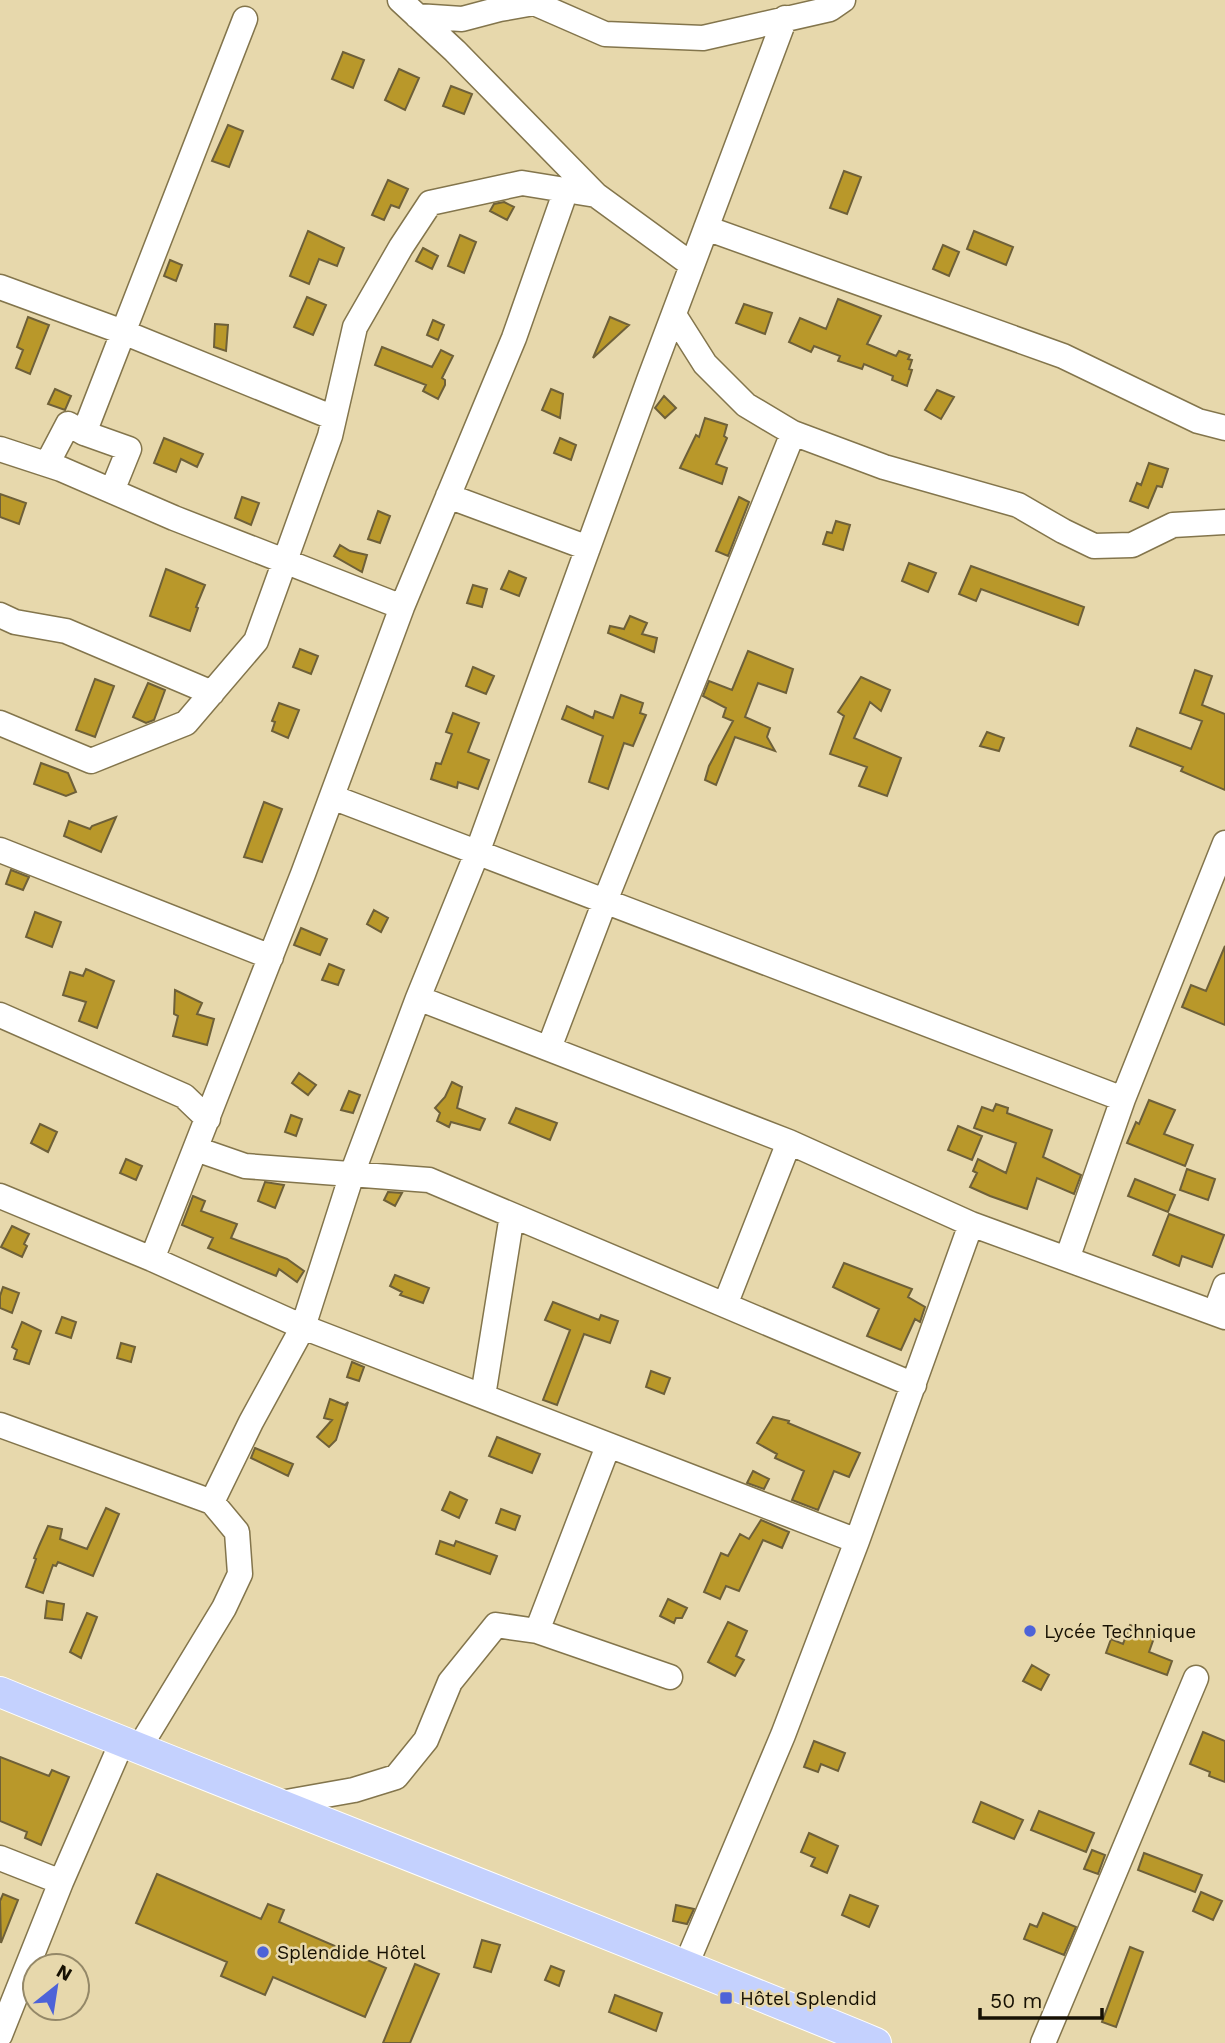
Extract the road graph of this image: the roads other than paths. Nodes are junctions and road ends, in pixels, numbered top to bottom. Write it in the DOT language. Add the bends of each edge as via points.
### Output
graph roads {
  1 [pos="843,0"];
  2 [pos="408,8"];
  3 [pos="785,18"];
  4 [pos="245,19"];
  5 [pos="566,190"];
  6 [pos="596,195"];
  7 [pos="706,228"];
  8 [pos="692,265"];
  9 [pos="0,287"];
  10 [pos="674,315"];
  11 [pos="123,332"];
  12 [pos="334,418"];
  13 [pos="1225,428"];
  14 [pos="84,433"];
  15 [pos="793,433"];
  16 [pos="0,449"];
  17 [pos="47,464"];
  18 [pos="111,491"];
  19 [pos="448,496"];
  20 [pos="1225,522"];
  21 [pos="588,548"];
  22 [pos="284,562"];
  23 [pos="402,607"];
  24 [pos="0,615"];
  25 [pos="212,693"];
  26 [pos="0,723"];
  27 [pos="332,797"];
  28 [pos="1225,843"];
  29 [pos="0,850"];
  30 [pos="477,853"];
  31 [pos="605,901"];
  32 [pos="271,957"];
  33 [pos="418,998"];
  34 [pos="0,1015"];
  35 [pos="549,1048"];
  36 [pos="1123,1099"];
  37 [pos="208,1119"];
  38 [pos="789,1142"];
  39 [pos="196,1149"];
  40 [pos="352,1174"];
  41 [pos="0,1196"];
  42 [pos="512,1215"];
  43 [pos="971,1224"];
  44 [pos="152,1259"];
  45 [pos="1067,1259"];
  46 [pos="1225,1286"];
  47 [pos="725,1305"];
  48 [pos="1220,1315"];
  49 [pos="303,1327"];
  50 [pos="914,1385"];
  51 [pos="483,1396"];
  52 [pos="0,1424"];
  53 [pos="608,1446"];
  54 [pos="212,1502"];
  55 [pos="857,1541"];
  56 [pos="537,1630"];
  57 [pos="670,1677"];
  58 [pos="1196,1678"];
  59 [pos="0,1692"];
  60 [pos="131,1745"];
  61 [pos="275,1804"];
  62 [pos="0,1858"];
  63 [pos="61,1882"];
  64 [pos="686,1965"];
  65 [pos="5,2007"];
  66 [pos="0,2035"];
  67 [pos="875,2043"];
  68 [pos="1043,2043"];
  1 -- 3 [label="street" via="830,9"];
  2 -- 3 [label="street" via="462,19 534,3 606,34 703,38"];
  2 -- 6 [label="street"];
  3 -- 7 [label="street"];
  4 -- 11 [label="street"];
  5 -- 6 [label="street"];
  5 -- 12 [label="street" via="522,183 430,204 355,327"];
  5 -- 19 [label="street" via="514,338"];
  6 -- 8 [label="street"];
  7 -- 8 [label="street"];
  7 -- 13 [label="street" via="1063,356 1198,421"];
  8 -- 10 [label="street"];
  9 -- 11 [label="street"];
  10 -- 15 [label="street" via="705,364 746,405"];
  10 -- 21 [label="street"];
  11 -- 12 [label="street"];
  11 -- 14 [label="street"];
  12 -- 22 [label="street"];
  14 -- 17 [label="street" via="68,424"];
  14 -- 18 [label="street" via="129,449"];
  15 -- 20 [label="street" via="884,467 1018,505 1094,545 1132,545 1173,525"];
  15 -- 31 [label="street"];
  16 -- 17 [label="street"];
  17 -- 18 [label="street"];
  18 -- 22 [label="street"];
  19 -- 21 [label="street"];
  19 -- 23 [label="street"];
  21 -- 30 [label="street"];
  22 -- 23 [label="street"];
  22 -- 25 [label="street" via="256,642"];
  23 -- 27 [label="street"];
  24 -- 25 [label="street" via="66,631"];
  25 -- 26 [label="street" via="186,723 90,761"];
  27 -- 30 [label="street"];
  27 -- 32 [label="street"];
  28 -- 36 [label="street"];
  29 -- 32 [label="street"];
  30 -- 31 [label="street"];
  30 -- 33 [label="street"];
  31 -- 35 [label="street"];
  31 -- 36 [label="street"];
  32 -- 37 [label="street"];
  33 -- 35 [label="street"];
  33 -- 40 [label="street"];
  34 -- 37 [label="street" via="184,1096"];
  35 -- 38 [label="street"];
  36 -- 45 [label="street"];
  37 -- 39 [label="street"];
  38 -- 43 [label="street"];
  38 -- 47 [label="street"];
  39 -- 40 [label="street" via="245,1166"];
  39 -- 44 [label="street"];
  40 -- 42 [label="street" via="429,1180"];
  40 -- 49 [label="street"];
  41 -- 44 [label="street"];
  42 -- 47 [label="street"];
  42 -- 51 [label="street"];
  43 -- 45 [label="street"];
  43 -- 50 [label="street"];
  44 -- 49 [label="street"];
  45 -- 48 [label="street"];
  46 -- 48 [label="street"];
  47 -- 50 [label="street"];
  49 -- 51 [label="street"];
  49 -- 54 [label="street"];
  50 -- 55 [label="street"];
  51 -- 53 [label="street"];
  52 -- 54 [label="street"];
  53 -- 55 [label="street"];
  53 -- 56 [label="street"];
  54 -- 60 [label="street" via="237,1532 240,1574 224,1608"];
  55 -- 64 [label="street" via="783,1735"];
  56 -- 57 [label="street"];
  56 -- 61 [label="street" via="496,1625 450,1682 426,1740 396,1777 354,1790"];
  58 -- 68 [label="street"];
  59 -- 60 [label="main road"];
  60 -- 61 [label="main road"];
  60 -- 63 [label="street"];
  61 -- 64 [label="main road"];
  62 -- 63 [label="street"];
  63 -- 65 [label="street"];
  64 -- 67 [label="main road"];
  65 -- 66 [label="street"];
}
